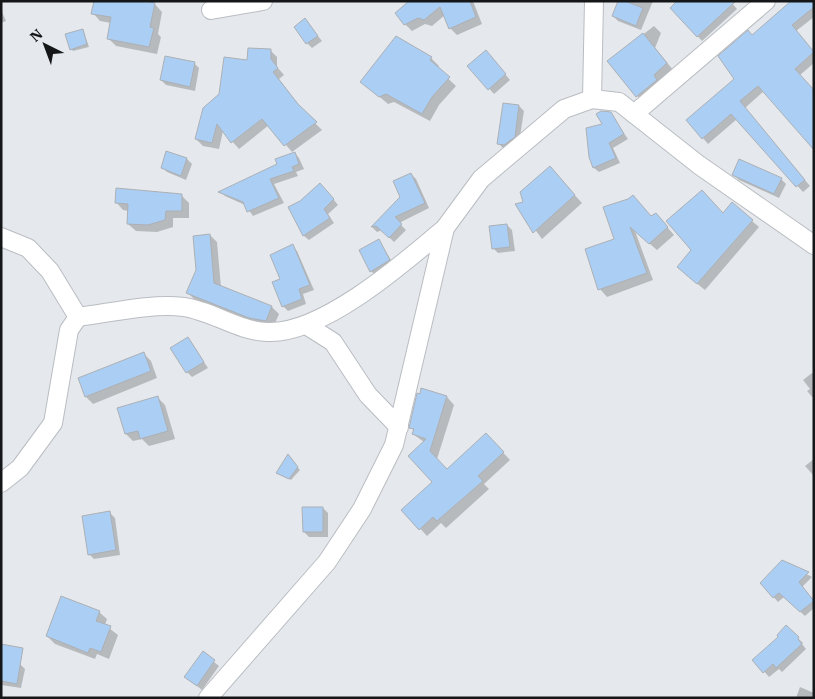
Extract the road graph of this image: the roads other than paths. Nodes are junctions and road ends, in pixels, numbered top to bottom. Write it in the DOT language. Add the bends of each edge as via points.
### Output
graph roads {
  1 [pos="264,1"];
  2 [pos="594,1"];
  3 [pos="766,1"];
  4 [pos="210,10"];
  5 [pos="592,99"];
  6 [pos="634,114"];
  7 [pos="445,228"];
  8 [pos="1,237"];
  9 [pos="814,245"];
  10 [pos="78,317"];
  11 [pos="306,325"];
  12 [pos="399,427"];
  13 [pos="1,482"];
  14 [pos="208,698"];
  1 -- 4 [label="street"];
  2 -- 5 [label="street"];
  3 -- 6 [label="street"];
  5 -- 6 [label="street" via="619,102"];
  5 -- 7 [label="street" via="564,109 481,179"];
  6 -- 9 [label="street" via="698,165"];
  7 -- 11 [label="street" via="379,284"];
  7 -- 12 [label="street"];
  8 -- 10 [label="street" via="28,248 50,270"];
  10 -- 11 [label="street" via="185,307 260,332"];
  10 -- 13 [label="street" via="69,330 53,423 20,468"];
  11 -- 12 [label="street" via="333,342 368,395"];
  12 -- 14 [label="street" via="394,445 362,509 327,562"];
}
